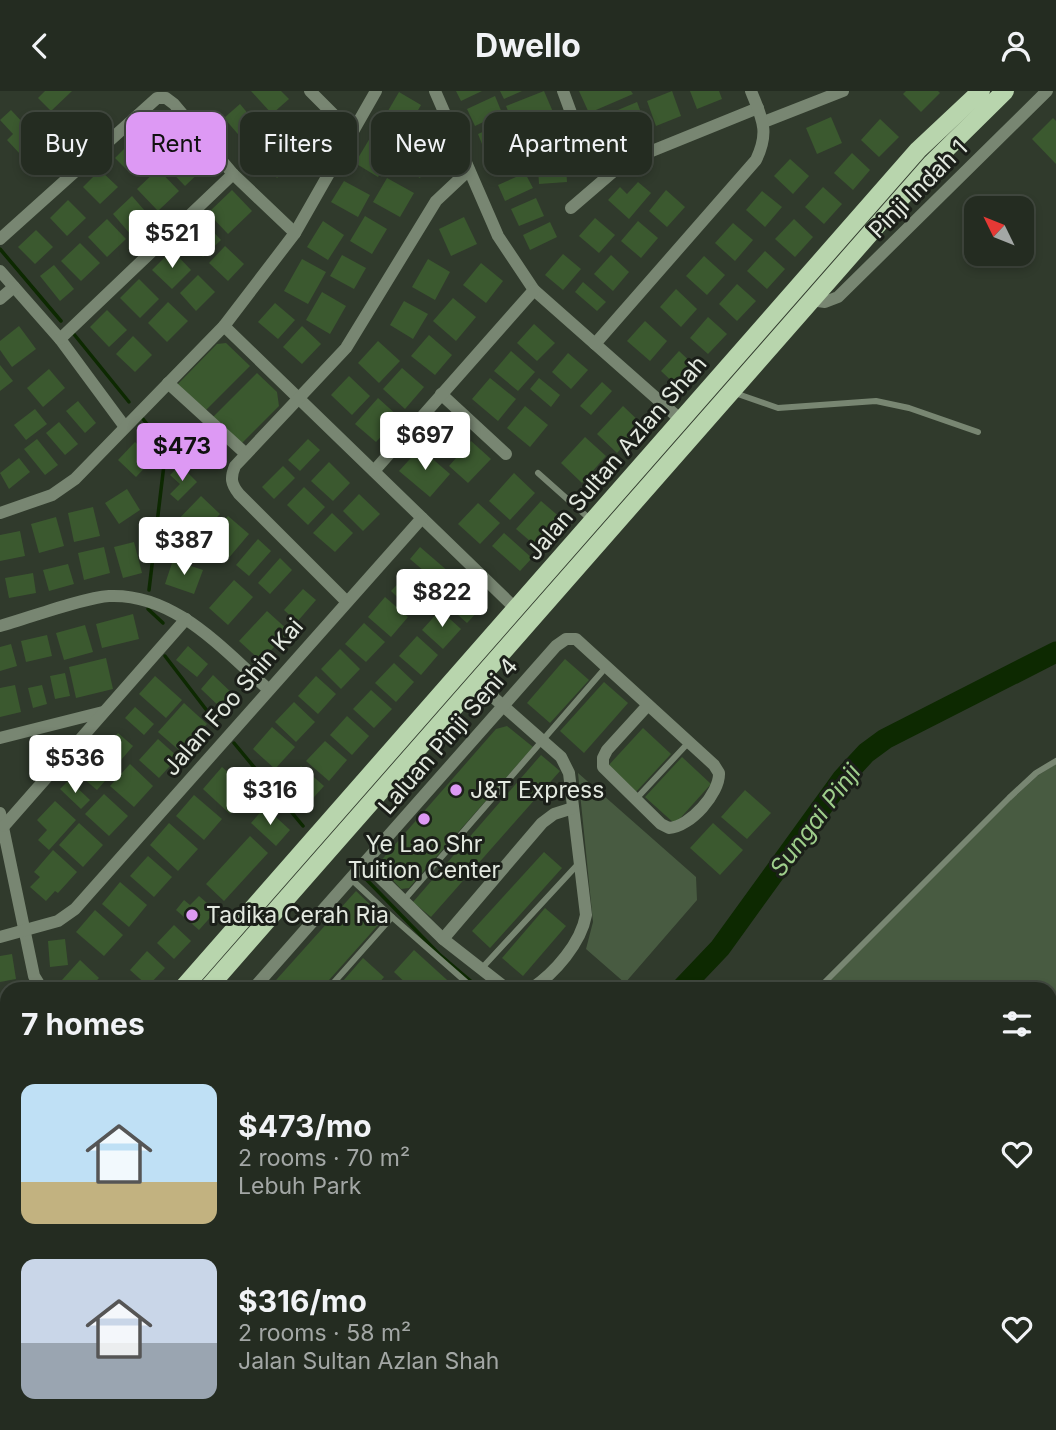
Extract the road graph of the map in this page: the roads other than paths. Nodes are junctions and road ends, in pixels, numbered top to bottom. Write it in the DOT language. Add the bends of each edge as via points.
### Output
graph roads {
  1 [pos="310,91"];
  2 [pos="376,91"];
  3 [pos="435,91"];
  4 [pos="563,91"];
  5 [pos="751,91"];
  6 [pos="843,91"];
  7 [pos="981,91"];
  8 [pos="1005,91"];
  9 [pos="1047,91"];
  10 [pos="758,108"];
  11 [pos="331,112"];
  12 [pos="444,112"];
  13 [pos="571,112"];
  14 [pos="764,123"];
  15 [pos="357,124"];
  16 [pos="470,172"];
  17 [pos="233,174"];
  18 [pos="328,175"];
  19 [pos="464,175"];
  20 [pos="571,208"];
  21 [pos="295,233"];
  22 [pos="0,239"];
  23 [pos="0,271"];
  24 [pos="14,287"];
  25 [pos="534,290"];
  26 [pos="0,299"];
  27 [pos="811,300"];
  28 [pos="224,326"];
  29 [pos="60,339"];
  30 [pos="595,344"];
  31 [pos="168,383"];
  32 [pos="731,391"];
  33 [pos="441,394"];
  34 [pos="299,398"];
  35 [pos="681,420"];
  36 [pos="125,427"];
  37 [pos="978,432"];
  38 [pos="246,454"];
  39 [pos="506,454"];
  40 [pos="374,471"];
  41 [pos="538,473"];
  42 [pos="0,513"];
  43 [pos="422,518"];
  44 [pos="593,522"];
  45 [pos="346,601"];
  46 [pos="516,609"];
  47 [pos="186,619"];
  48 [pos="0,626"];
  49 [pos="607,666"];
  50 [pos="476,682"];
  51 [pos="268,689"];
  52 [pos="648,705"];
  53 [pos="503,706"];
  54 [pos="103,712"];
  55 [pos="0,739"];
  56 [pos="542,741"];
  57 [pos="689,742"];
  58 [pos="1056,761"];
  59 [pos="358,791"];
  60 [pos="635,800"];
  61 [pos="573,808"];
  62 [pos="2,819"];
  63 [pos="580,862"];
  64 [pos="365,863"];
  65 [pos="351,879"];
  66 [pos="402,901"];
  67 [pos="392,917"];
  68 [pos="25,930"];
  69 [pos="0,937"];
  70 [pos="443,939"];
  71 [pos="480,970"];
  72 [pos="38,982"];
  73 [pos="189,982"];
  74 [pos="215,982"];
  75 [pos="259,982"];
  76 [pos="334,982"];
  77 [pos="466,982"];
  78 [pos="496,982"];
  79 [pos="541,982"];
  80 [pos="825,982"];
  1 -- 11 [label="street"];
  2 -- 15 [label="street"];
  3 -- 12 [label="street"];
  4 -- 13 [label="street"];
  5 -- 10 [label="street"];
  6 -- 14 [label="street"];
  7 -- 35 [label="main road, Jalan Sultan Azlan Shah" via="918,150"];
  8 -- 27 [label="main road, Jalan Sultan Azlan Shah" via="931,164"];
  9 -- 27 [label="street, Pinji Indah 1" via="838,297 825,302"];
  10 -- 14 [label="street"];
  10 -- 20 [label="street" via="642,155 614,171"];
  14 -- 30 [label="street" via="764,143 756,160"];
  16 -- 25 [label="street" via="498,236"];
  17 -- 21 [label="street"];
  17 -- 22 [label="street" via="166,98 157,98"];
  17 -- 29 [label="street"];
  18 -- 21 [label="street"];
  19 -- 34 [label="street" via="436,201 346,348"];
  21 -- 28 [label="street"];
  23 -- 24 [label="street"];
  24 -- 26 [label="street"];
  24 -- 29 [label="street"];
  25 -- 30 [label="street"];
  25 -- 33 [label="street"];
  27 -- 32 [label="main road, Jalan Sultan Azlan Shah"];
  28 -- 31 [label="street"];
  28 -- 34 [label="street"];
  29 -- 36 [label="street"];
  30 -- 35 [label="street"];
  31 -- 36 [label="street"];
  31 -- 38 [label="street"];
  32 -- 37 [label="lane" via="778,408 876,401"];
  32 -- 50 [label="main road, Jalan Sultan Azlan Shah"];
  33 -- 39 [label="street"];
  33 -- 40 [label="street"];
  34 -- 38 [label="street"];
  34 -- 40 [label="street"];
  35 -- 44 [label="main road, Jalan Sultan Azlan Shah"];
  36 -- 42 [label="street" via="52,495"];
  38 -- 45 [label="street" via="235,466 233,486"];
  40 -- 43 [label="street"];
  41 -- 44 [label="lane"];
  43 -- 45 [label="street, Jalan Foo Shin Kai"];
  43 -- 46 [label="street"];
  44 -- 46 [label="main road, Jalan Sultan Azlan Shah"];
  45 -- 51 [label="street, Jalan Foo Shin Kai"];
  46 -- 59 [label="main road, Jalan Sultan Azlan Shah"];
  47 -- 48 [label="street" via="149,601 107,596"];
  47 -- 51 [label="street"];
  47 -- 54 [label="street"];
  49 -- 52 [label="street"];
  49 -- 53 [label="street, Laluan Pinji Seni 4" via="576,639 566,639"];
  49 -- 56 [label="lane"];
  50 -- 53 [label="street"];
  50 -- 59 [label="main road" via="460,688 425,729"];
  50 -- 74 [label="main road, Jalan Sultan Azlan Shah"];
  51 -- 68 [label="street, Jalan Foo Shin Kai" via="75,909 58,921"];
  52 -- 57 [label="street"];
  52 -- 60 [label="street" via="603,758 608,775"];
  53 -- 56 [label="street"];
  53 -- 64 [label="street, Laluan Pinji Seni 4"];
  54 -- 55 [label="street"];
  54 -- 62 [label="street"];
  56 -- 61 [label="street" via="561,757 569,773"];
  56 -- 66 [label="lane"];
  57 -- 60 [label="lane"];
  57 -- 60 [label="street" via="714,765 720,782 686,822 669,828"];
  58 -- 80 [label="lane" via="1009,798"];
  59 -- 73 [label="main road, Jalan Sultan Azlan Shah"];
  61 -- 63 [label="street"];
  61 -- 70 [label="street" via="542,823"];
  62 -- 68 [label="street"];
  63 -- 71 [label="lane"];
  63 -- 79 [label="street" via="586,915 583,930"];
  64 -- 65 [label="street, Laluan Pinji Seni 4"];
  64 -- 66 [label="street"];
  65 -- 67 [label="lane"];
  65 -- 75 [label="street, Laluan Pinji Seni 4"];
  66 -- 70 [label="street"];
  67 -- 76 [label="lane"];
  67 -- 77 [label="lane"];
  68 -- 69 [label="street, Jalan Foo Shin Kai"];
  68 -- 72 [label="street"];
  70 -- 71 [label="street"];
  71 -- 78 [label="street"];
}
